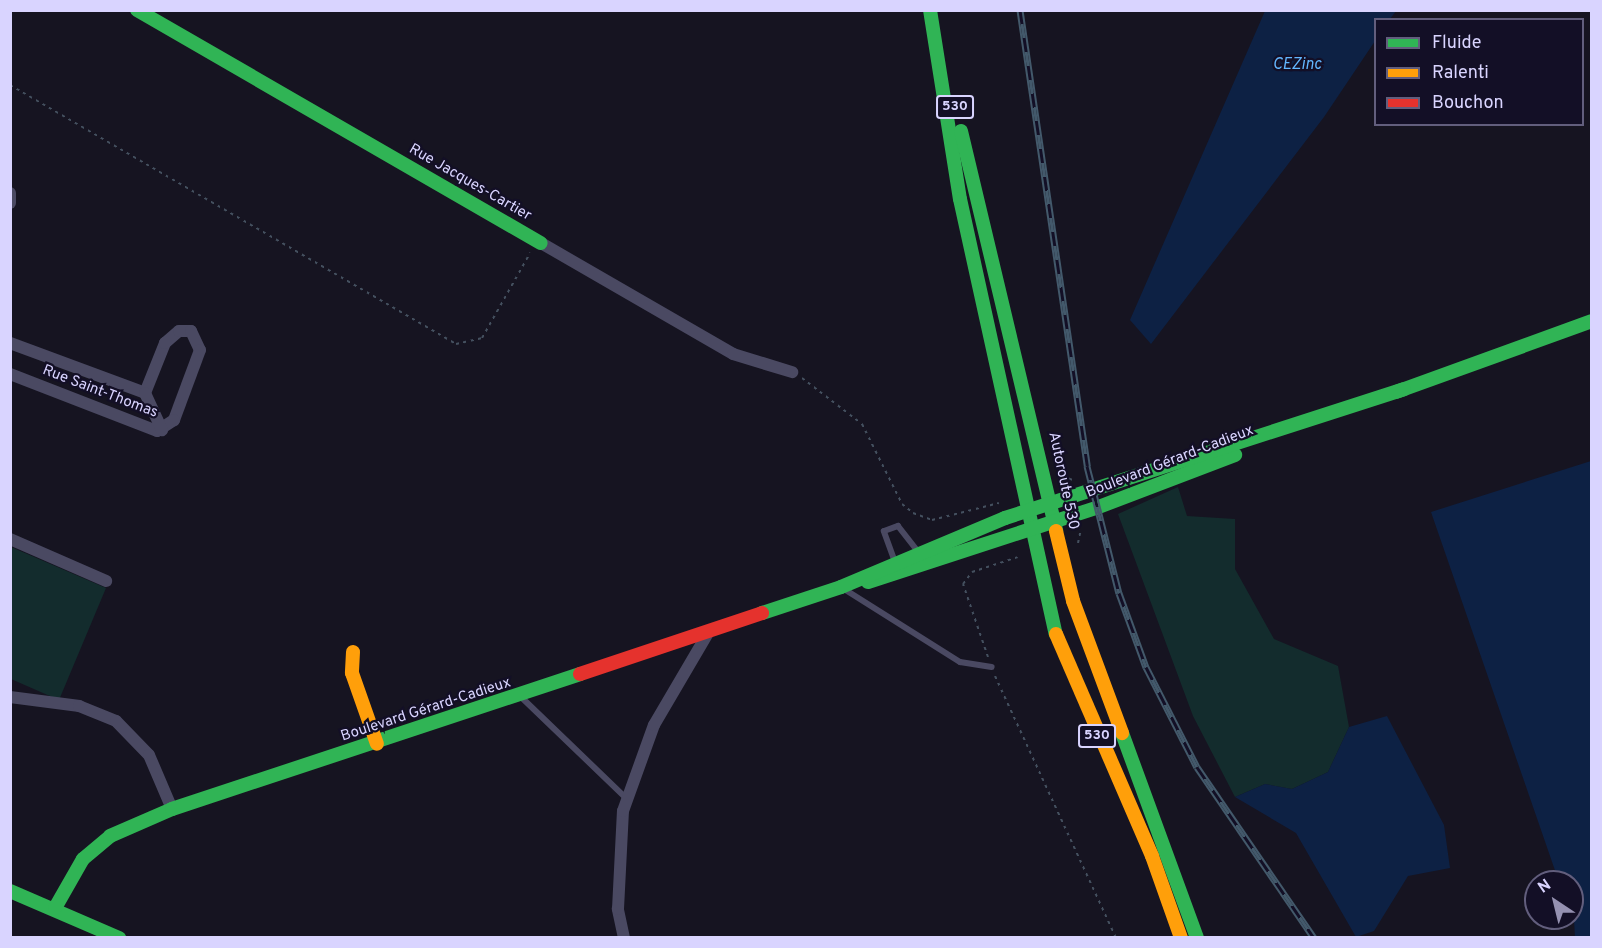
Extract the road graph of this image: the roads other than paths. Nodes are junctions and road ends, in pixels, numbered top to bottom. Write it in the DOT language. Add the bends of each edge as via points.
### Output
graph roads {
  1 [pos="137,10"];
  2 [pos="931,15"];
  3 [pos="10,193"];
  4 [pos="10,202"];
  5 [pos="541,243"];
  6 [pos="1592,321"];
  7 [pos="10,343"];
  8 [pos="792,372"];
  9 [pos="10,374"];
  10 [pos="1404,389"];
  11 [pos="145,393"];
  12 [pos="162,430"];
  13 [pos="1052,503"];
  14 [pos="1026,511"];
  15 [pos="1056,520"];
  16 [pos="1029,529"];
  17 [pos="10,539"];
  18 [pos="918,552"];
  19 [pos="895,562"];
  20 [pos="106,580"];
  21 [pos="841,587"];
  22 [pos="708,633"];
  23 [pos="353,652"];
  24 [pos="992,667"];
  25 [pos="520,696"];
  26 [pos="10,697"];
  27 [pos="377,744"];
  28 [pos="627,799"];
  29 [pos="172,808"];
  30 [pos="10,891"];
  31 [pos="55,908"];
  32 [pos="119,938"];
  33 [pos="624,938"];
  34 [pos="1181,938"];
  35 [pos="1197,938"];
  1 -- 5 [label="main road, Rue Jacques-Cartier"];
  2 -- 13 [label="main road, Autoroute 530 / 530"];
  2 -- 14 [label="main road, Autoroute 530 / 530" via="960,199"];
  3 -- 4 [label="street"];
  5 -- 8 [label="street, Rue Jacques-Cartier" via="733,354"];
  6 -- 10 [label="main road, Boulevard Gérard-Cadieux"];
  7 -- 11 [label="street, Rue Saint-Thomas"];
  9 -- 12 [label="street, Rue Saint-Thomas"];
  10 -- 13 [label="main road, Boulevard Gérard-Cadieux"];
  10 -- 15 [label="main road, Boulevard Gérard-Cadieux"];
  11 -- 12 [label="street"];
  11 -- 12 [label="street, Rue Saint-Thomas" via="165,343 179,331 191,331 200,350 174,420"];
  13 -- 14 [label="main road, Boulevard Gérard-Cadieux"];
  13 -- 15 [label="main road, Autoroute 530 / 530"];
  14 -- 16 [label="main road, Autoroute 530 / 530"];
  14 -- 18 [label="main road, Boulevard Gérard-Cadieux"];
  15 -- 16 [label="main road, Boulevard Gérard-Cadieux"];
  15 -- 35 [label="main road, Autoroute 530 / 530" via="1087,643"];
  16 -- 21 [label="main road, Boulevard Gérard-Cadieux" via="884,579"];
  16 -- 34 [label="main road, Autoroute 530 / 530" via="1064,660 1152,856"];
  17 -- 20 [label="street"];
  18 -- 19 [label="main road, Boulevard Gérard-Cadieux"];
  18 -- 19 [label="lane" via="898,526 884,531"];
  19 -- 21 [label="main road, Boulevard Gérard-Cadieux"];
  21 -- 22 [label="main road, Boulevard Gérard-Cadieux"];
  21 -- 24 [label="lane" via="870,600 960,662"];
  22 -- 25 [label="main road, Boulevard Gérard-Cadieux"];
  22 -- 28 [label="street" via="654,725"];
  23 -- 27 [label="main road" via="352,673"];
  25 -- 27 [label="main road, Boulevard Gérard-Cadieux"];
  25 -- 28 [label="lane"];
  26 -- 29 [label="street" via="79,706 116,721 149,755"];
  27 -- 29 [label="main road, Boulevard Gérard-Cadieux"];
  28 -- 33 [label="street" via="619,845"];
  29 -- 31 [label="main road, Boulevard Gérard-Cadieux" via="110,836 83,859"];
  30 -- 31 [label="main road"];
  31 -- 32 [label="main road"];
}
